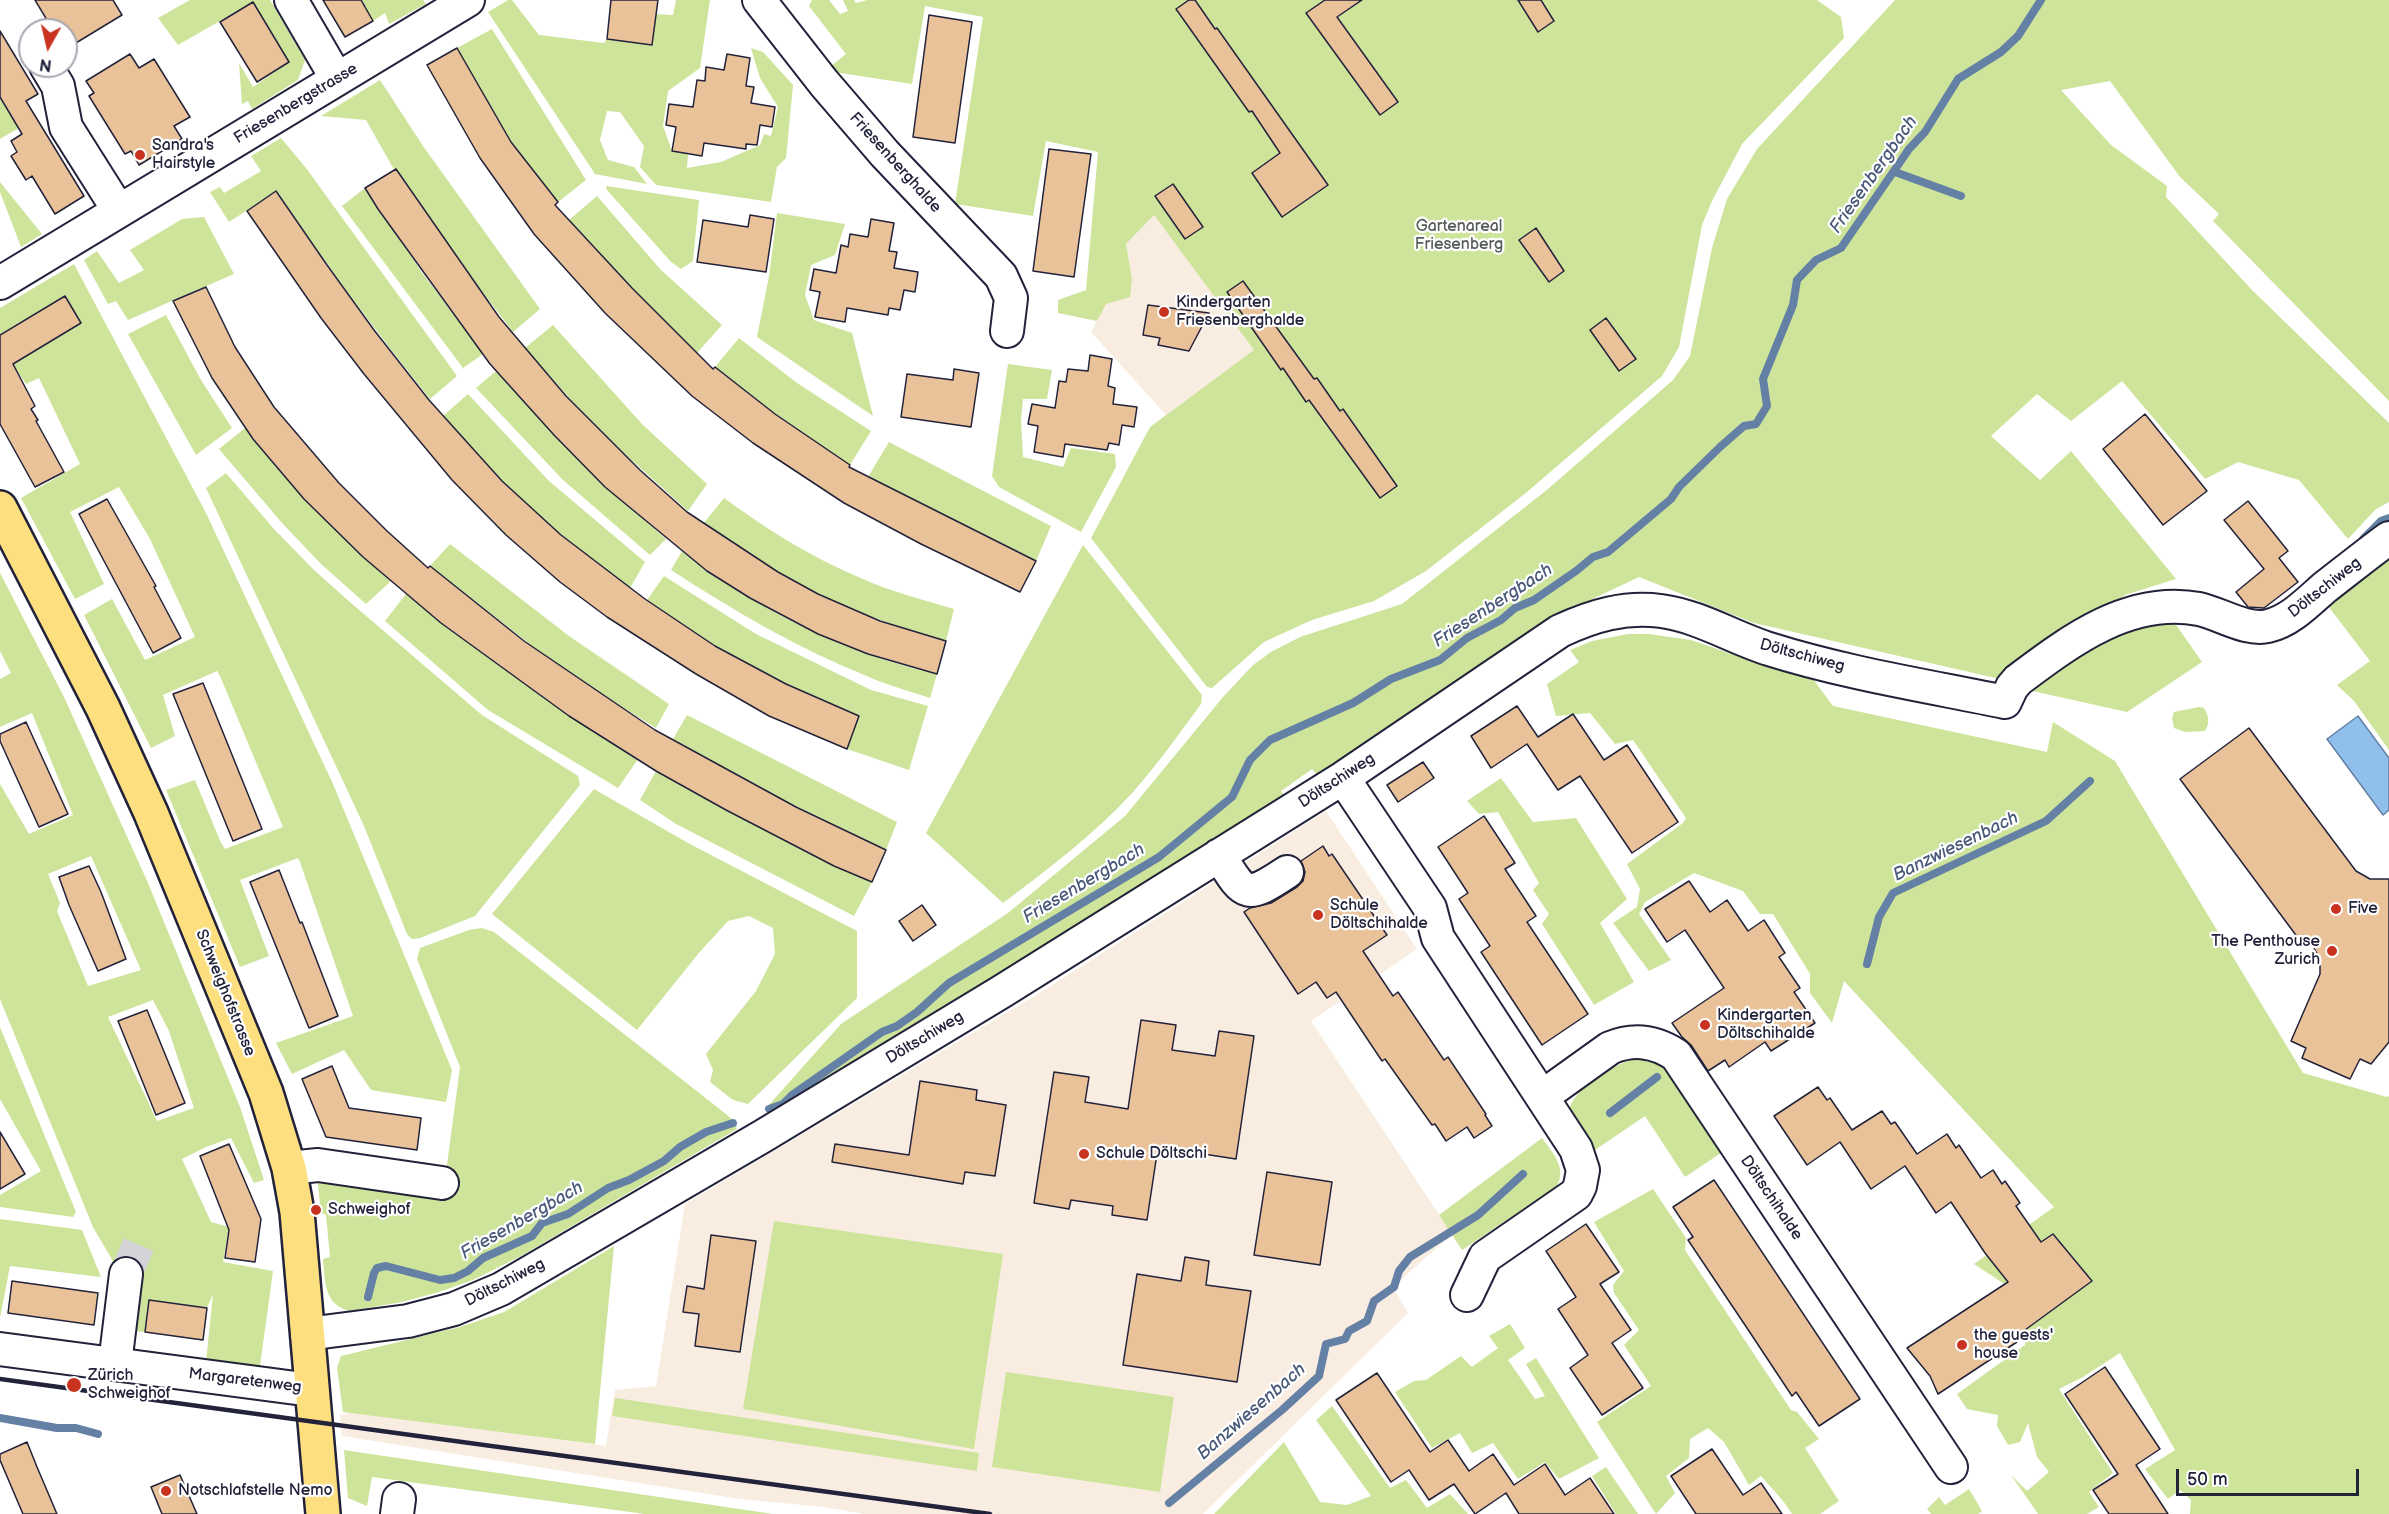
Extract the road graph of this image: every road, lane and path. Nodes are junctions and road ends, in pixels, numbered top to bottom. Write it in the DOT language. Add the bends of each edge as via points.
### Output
graph roads {
  1 [pos="291,0"];
  2 [pos="468,0"];
  3 [pos="759,0"];
  4 [pos="53,78"];
  5 [pos="337,79"];
  6 [pos="119,211"];
  7 [pos="0,283"];
  8 [pos="1007,331"];
  9 [pos="0,508"];
  10 [pos="2389,538"];
  11 [pos="1343,778"];
  12 [pos="1219,855"];
  13 [pos="1287,872"];
  14 [pos="1543,1096"];
  15 [pos="289,1168"];
  16 [pos="442,1183"];
  17 [pos="126,1274"];
  18 [pos="1467,1295"];
  19 [pos="307,1334"];
  20 [pos="0,1349"];
  21 [pos="115,1364"];
  22 [pos="311,1389"];
  23 [pos="1951,1467"];
  24 [pos="323,1514"];
  1 -- 5 [label="street"];
  2 -- 5 [label="street, Friesenbergstrasse"];
  3 -- 8 [label="street, Friesenberghalde" via="885,154 1001,276 1011,298"];
  4 -- 6 [label="street" via="66,127"];
  5 -- 6 [label="street, Friesenbergstrasse"];
  6 -- 7 [label="street, Friesenbergstrasse"];
  9 -- 15 [label="main road, Schweighofstrasse" via="103,708 151,813 266,1093"];
  10 -- 11 [label="street, Döltschiweg" via="2282,622 2256,627 2185,607 2150,609 2082,634 2018,680 2005,702 1815,662 1662,611 1597,615 1560,631"];
  11 -- 12 [label="street, Döltschiweg"];
  11 -- 14 [label="street" via="1430,908 1438,938"];
  12 -- 13 [label="street" via="1240,886 1250,891"];
  12 -- 19 [label="street, Döltschiweg" via="763,1136 501,1289 454,1309 408,1321"];
  14 -- 18 [label="street" via="1581,1159 1580,1186 1569,1201 1485,1257"];
  14 -- 23 [label="street, Döltschihalde" via="1621,1044 1647,1042 1676,1055"];
  15 -- 16 [label="street" via="318,1165"];
  15 -- 19 [label="main road, Schweighofstrasse" via="297,1212"];
  17 -- 21 [label="street"];
  19 -- 22 [label="main road, Schweighofstrasse"];
  20 -- 21 [label="street, Margaretenweg"];
  21 -- 22 [label="street, Margaretenweg"];
  22 -- 24 [label="main road, Schweighofstrasse"];
}
